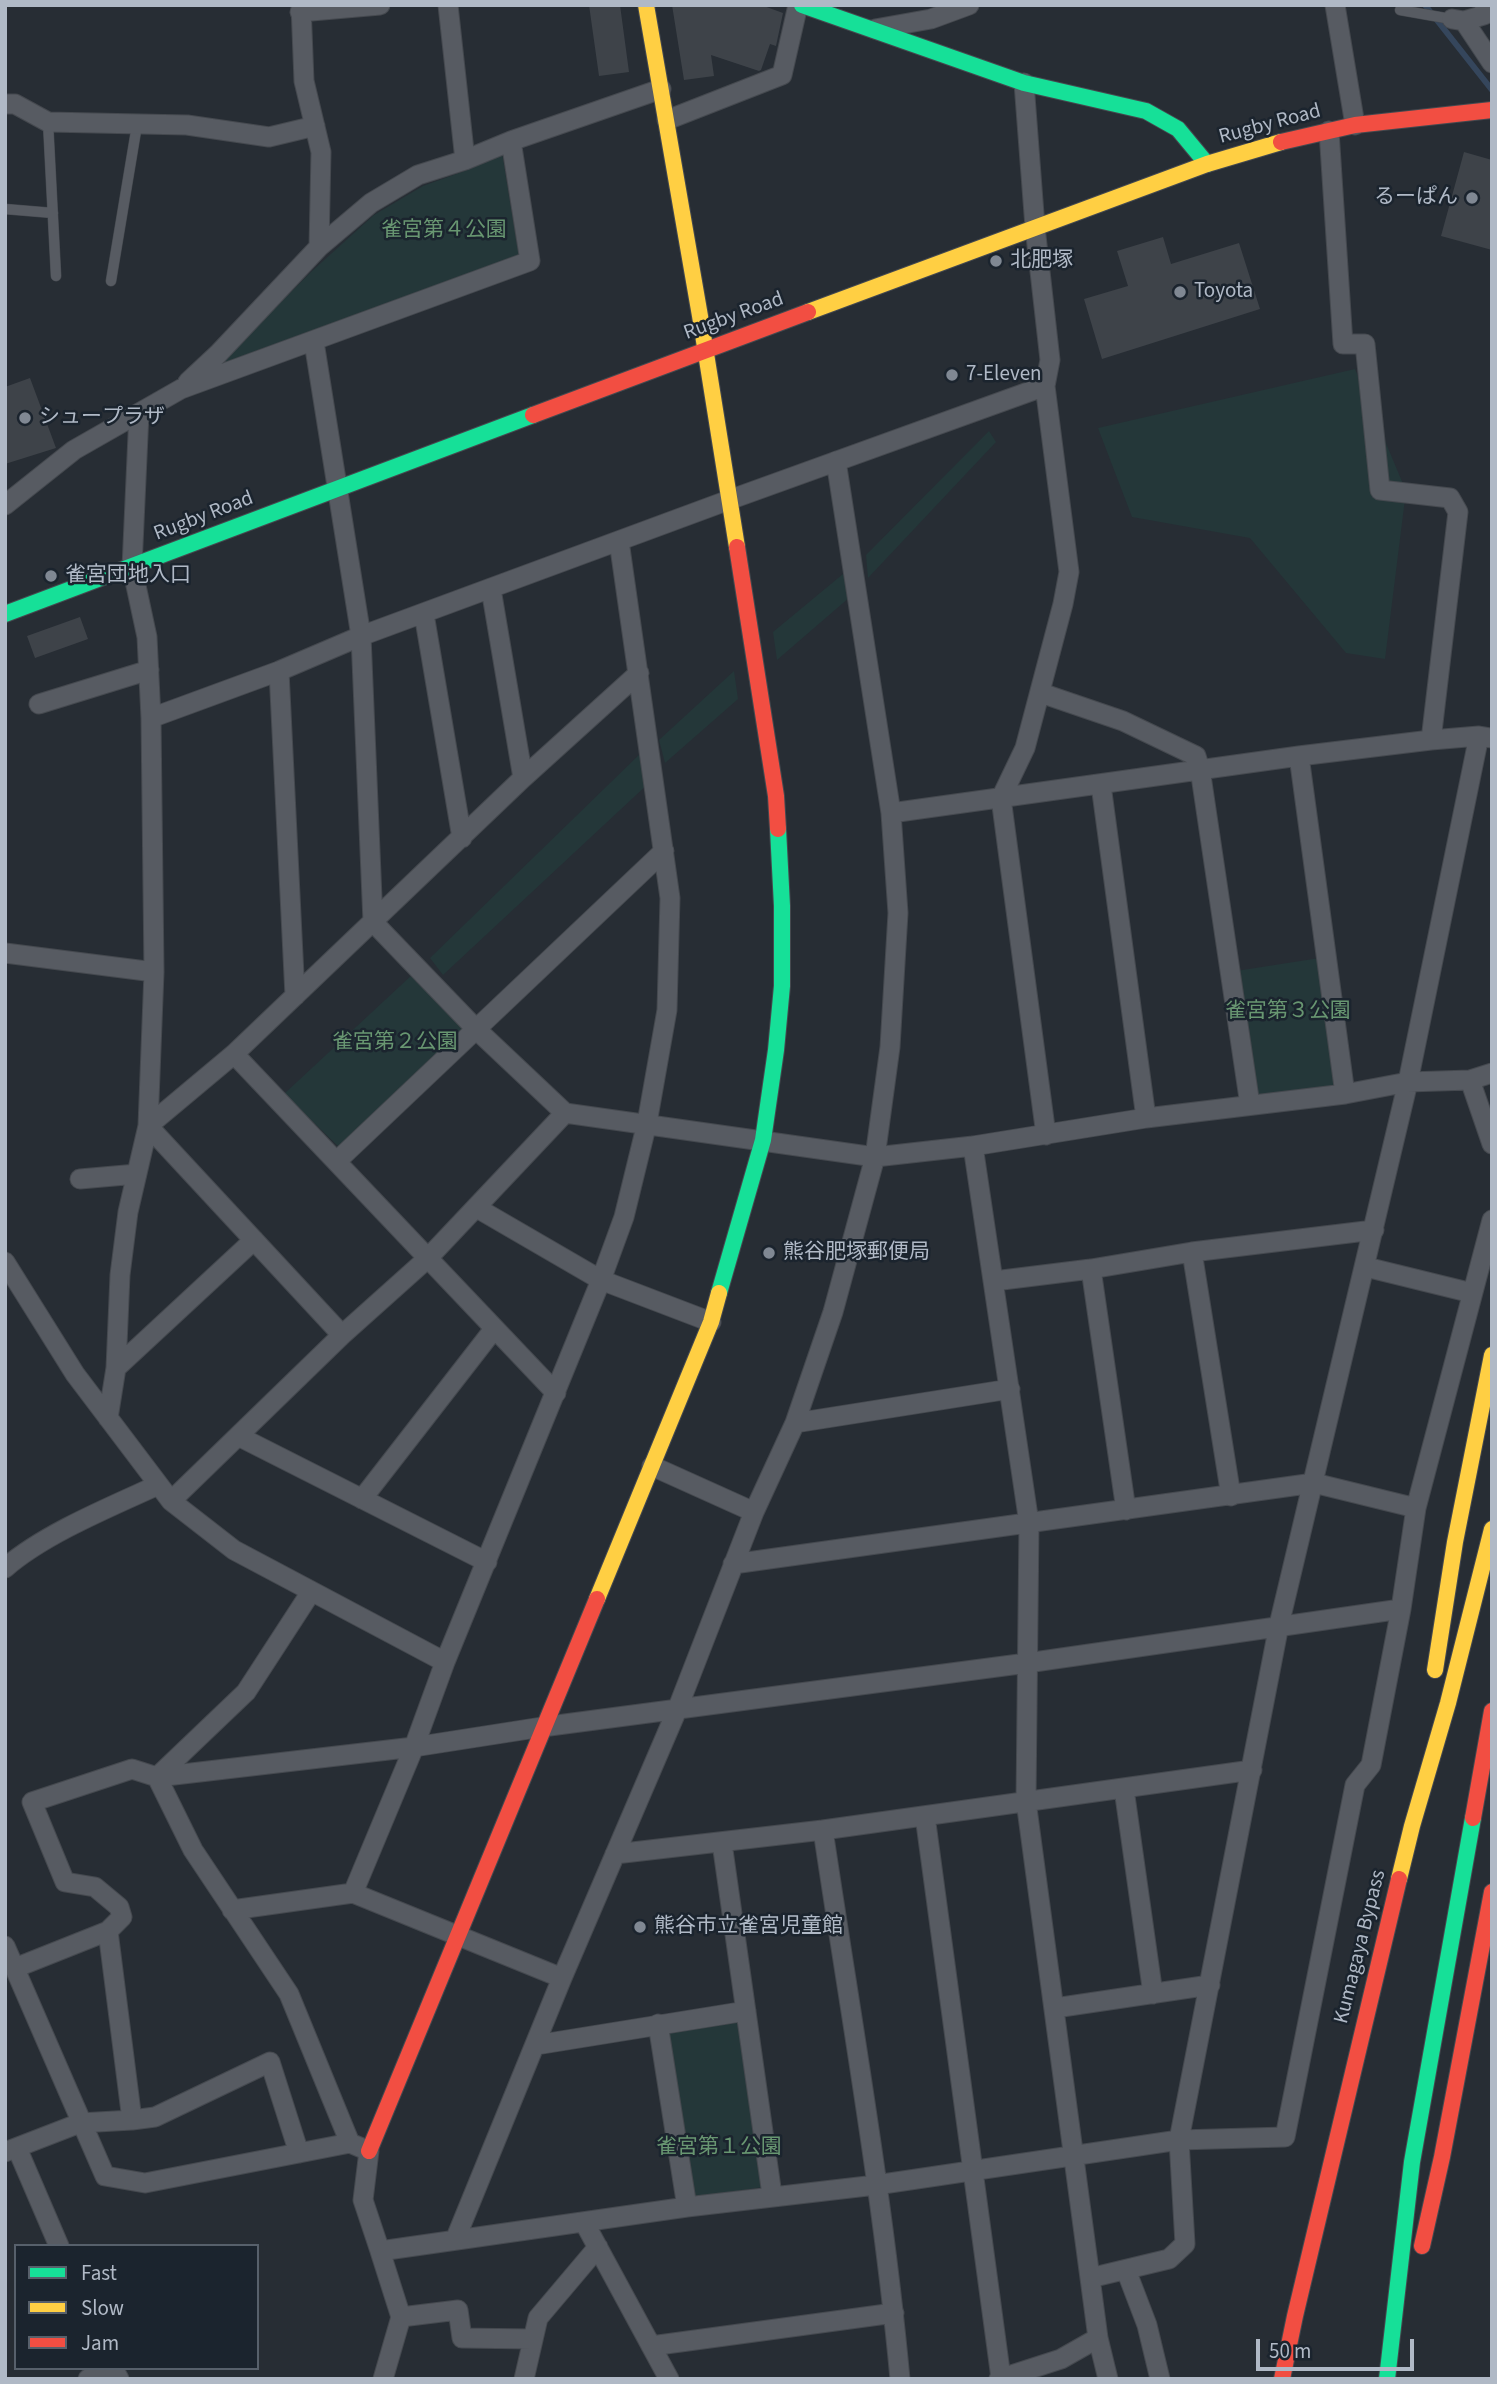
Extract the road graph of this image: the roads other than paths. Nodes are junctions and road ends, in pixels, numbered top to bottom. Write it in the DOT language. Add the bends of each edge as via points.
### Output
graph roads {
  1 [pos="380,5"];
  2 [pos="448,5"];
  3 [pos="646,5"];
  4 [pos="800,5"];
  5 [pos="969,5"];
  6 [pos="1335,5"];
  7 [pos="1485,5"];
  8 [pos="301,9"];
  9 [pos="1400,10"];
  10 [pos="1458,20"];
  11 [pos="869,30"];
  12 [pos="1492,63"];
  13 [pos="1024,83"];
  14 [pos="662,89"];
  15 [pos="5,104"];
  16 [pos="1492,110"];
  17 [pos="667,120"];
  18 [pos="48,122"];
  19 [pos="137,125"];
  20 [pos="1355,125"];
  21 [pos="315,126"];
  22 [pos="1329,131"];
  23 [pos="511,141"];
  24 [pos="465,160"];
  25 [pos="1207,164"];
  26 [pos="5,209"];
  27 [pos="53,213"];
  28 [pos="1035,227"];
  29 [pos="319,247"];
  30 [pos="56,276"];
  31 [pos="111,281"];
  32 [pos="314,342"];
  33 [pos="705,350"];
  34 [pos="1045,386"];
  35 [pos="181,389"];
  36 [pos="139,413"];
  37 [pos="836,461"];
  38 [pos="338,489"];
  39 [pos="729,500"];
  40 [pos="5,505"];
  41 [pos="619,541"];
  42 [pos="132,567"];
  43 [pos="491,589"];
  44 [pos="5,614"];
  45 [pos="424,614"];
  46 [pos="361,636"];
  47 [pos="149,670"];
  48 [pos="279,671"];
  49 [pos="639,673"];
  50 [pos="1041,693"];
  51 [pos="38,704"];
  52 [pos="151,718"];
  53 [pos="1485,737"];
  54 [pos="1431,740"];
  55 [pos="1299,756"];
  56 [pos="1200,769"];
  57 [pos="523,778"];
  58 [pos="1101,785"];
  59 [pos="1000,799"];
  60 [pos="891,813"];
  61 [pos="462,838"];
  62 [pos="664,851"];
  63 [pos="373,922"];
  64 [pos="5,953"];
  65 [pos="154,972"];
  66 [pos="295,996"];
  67 [pos="477,1030"];
  68 [pos="234,1054"];
  69 [pos="1492,1073"];
  70 [pos="1470,1080"];
  71 [pos="1409,1082"];
  72 [pos="1345,1094"];
  73 [pos="1250,1105"];
  74 [pos="565,1114"];
  75 [pos="1146,1118"];
  76 [pos="647,1123"];
  77 [pos="149,1126"];
  78 [pos="1046,1135"];
  79 [pos="763,1140"];
  80 [pos="1492,1144"];
  81 [pos="973,1146"];
  82 [pos="875,1157"];
  83 [pos="337,1161"];
  84 [pos="137,1174"];
  85 [pos="80,1179"];
  86 [pos="477,1208"];
  87 [pos="1492,1220"];
  88 [pos="1374,1230"];
  89 [pos="254,1240"];
  90 [pos="1192,1252"];
  91 [pos="428,1258"];
  92 [pos="5,1262"];
  93 [pos="1366,1268"];
  94 [pos="1091,1269"];
  95 [pos="601,1280"];
  96 [pos="994,1281"];
  97 [pos="1472,1293"];
  98 [pos="711,1322"];
  99 [pos="494,1329"];
  100 [pos="342,1335"];
  101 [pos="1492,1355"];
  102 [pos="116,1368"];
  103 [pos="1010,1389"];
  104 [pos="556,1393"];
  105 [pos="108,1418"];
  106 [pos="795,1423"];
  107 [pos="238,1436"];
  108 [pos="652,1466"];
  109 [pos="1314,1483"];
  110 [pos="158,1485"];
  111 [pos="1231,1496"];
  112 [pos="362,1499"];
  113 [pos="171,1501"];
  114 [pos="1416,1508"];
  115 [pos="1126,1510"];
  116 [pos="754,1512"];
  117 [pos="1028,1523"];
  118 [pos="1492,1529"];
  119 [pos="487,1562"];
  120 [pos="733,1564"];
  121 [pos="5,1568"];
  122 [pos="311,1592"];
  123 [pos="1401,1609"];
  124 [pos="1279,1625"];
  125 [pos="445,1662"];
  126 [pos="1027,1663"];
  127 [pos="677,1710"];
  128 [pos="1492,1711"];
  129 [pos="542,1727"];
  130 [pos="414,1747"];
  131 [pos="1252,1770"];
  132 [pos="157,1777"];
  133 [pos="1124,1790"];
  134 [pos="1026,1801"];
  135 [pos="925,1816"];
  136 [pos="1412,1826"];
  137 [pos="823,1830"];
  138 [pos="722,1843"];
  139 [pos="615,1854"];
  140 [pos="1492,1892"];
  141 [pos="353,1893"];
  142 [pos="232,1910"];
  143 [pos="108,1931"];
  144 [pos="456,1936"];
  145 [pos="5,1946"];
  146 [pos="15,1968"];
  147 [pos="562,1978"];
  148 [pos="1210,1985"];
  149 [pos="1153,1994"];
  150 [pos="1055,2008"];
  151 [pos="746,2011"];
  152 [pos="658,2024"];
  153 [pos="537,2045"];
  154 [pos="132,2120"];
  155 [pos="80,2123"];
  156 [pos="1179,2140"];
  157 [pos="360,2147"];
  158 [pos="11,2150"];
  159 [pos="299,2153"];
  160 [pos="1073,2154"];
  161 [pos="972,2170"];
  162 [pos="876,2185"];
  163 [pos="772,2195"];
  164 [pos="687,2207"];
  165 [pos="584,2222"];
  166 [pos="455,2240"];
  167 [pos="58,2244"];
  168 [pos="598,2247"];
  169 [pos="380,2251"];
  170 [pos="1126,2270"];
  171 [pos="1090,2278"];
  172 [pos="894,2313"];
  173 [pos="401,2317"];
  174 [pos="1098,2338"];
  175 [pos="532,2339"];
  176 [pos="651,2346"];
  177 [pos="1008,2377"];
  178 [pos="383,2379"];
  179 [pos="524,2379"];
  180 [pos="669,2379"];
  181 [pos="900,2379"];
  182 [pos="1108,2379"];
  183 [pos="1160,2379"];
  184 [pos="1282,2379"];
  185 [pos="1389,2379"];
  1 -- 8 [label="street"];
  2 -- 24 [label="street"];
  3 -- 14 [label="main road"];
  4 -- 11 [label="main road"];
  4 -- 17 [label="street" via="782,75"];
  5 -- 11 [label="street" via="930,19"];
  6 -- 20 [label="street"];
  7 -- 10 [label="street" via="1484,15"];
  8 -- 21 [label="street" via="304,81"];
  9 -- 10 [label="lane"];
  10 -- 12 [label="street"];
  11 -- 13 [label="main road"];
  13 -- 25 [label="main road" via="1146,111 1178,129"];
  13 -- 28 [label="street"];
  14 -- 17 [label="main road"];
  14 -- 23 [label="street"];
  15 -- 18 [label="street" via="15,104"];
  16 -- 20 [label="main road, Rugby Road"];
  17 -- 33 [label="main road"];
  18 -- 19 [label="street"];
  18 -- 27 [label="lane"];
  19 -- 21 [label="street" via="187,125 269,137"];
  19 -- 31 [label="lane"];
  20 -- 22 [label="main road, Rugby Road"];
  21 -- 29 [label="street" via="321,152"];
  22 -- 25 [label="main road, Rugby Road"];
  22 -- 54 [label="street" via="1343,344 1365,344 1380,490 1450,498 1458,512"];
  23 -- 24 [label="street"];
  23 -- 32 [label="street" via="530,261"];
  24 -- 29 [label="street" via="418,175 371,203"];
  25 -- 28 [label="main road, Rugby Road"];
  26 -- 27 [label="lane"];
  27 -- 30 [label="lane"];
  28 -- 33 [label="main road, Rugby Road"];
  28 -- 34 [label="street" via="1050,360"];
  29 -- 35 [label="street"];
  32 -- 35 [label="street"];
  32 -- 38 [label="street"];
  33 -- 38 [label="main road, Rugby Road"];
  33 -- 39 [label="main road"];
  34 -- 37 [label="street"];
  34 -- 50 [label="street" via="1069,572"];
  35 -- 36 [label="street"];
  36 -- 40 [label="street" via="74,450"];
  36 -- 42 [label="street"];
  37 -- 39 [label="street"];
  37 -- 60 [label="street"];
  38 -- 42 [label="main road, Rugby Road"];
  38 -- 46 [label="street"];
  39 -- 41 [label="street"];
  39 -- 79 [label="main road" via="776,796 782,986"];
  41 -- 43 [label="street"];
  41 -- 49 [label="street"];
  42 -- 44 [label="main road, Rugby Road"];
  42 -- 47 [label="street"];
  43 -- 45 [label="street"];
  43 -- 57 [label="street"];
  45 -- 46 [label="street"];
  45 -- 61 [label="street"];
  46 -- 48 [label="street"];
  46 -- 63 [label="street"];
  47 -- 51 [label="street"];
  47 -- 52 [label="street"];
  48 -- 52 [label="street"];
  48 -- 66 [label="street"];
  49 -- 57 [label="street"];
  49 -- 62 [label="street"];
  50 -- 56 [label="street" via="1123,721 1196,757"];
  50 -- 59 [label="street" via="1025,748"];
  52 -- 65 [label="street"];
  53 -- 54 [label="street"];
  53 -- 71 [label="street"];
  54 -- 55 [label="street"];
  55 -- 56 [label="street"];
  55 -- 72 [label="street"];
  56 -- 58 [label="street"];
  56 -- 73 [label="street"];
  57 -- 61 [label="street"];
  58 -- 59 [label="street"];
  58 -- 75 [label="street"];
  59 -- 60 [label="street"];
  59 -- 78 [label="street"];
  60 -- 82 [label="street" via="898,914 890,1047"];
  61 -- 63 [label="street"];
  62 -- 67 [label="street"];
  62 -- 76 [label="street" via="670,898 667,1010"];
  63 -- 66 [label="street"];
  63 -- 67 [label="street"];
  64 -- 65 [label="street"];
  65 -- 77 [label="street"];
  66 -- 68 [label="street"];
  67 -- 74 [label="street"];
  67 -- 83 [label="street"];
  68 -- 77 [label="street"];
  68 -- 83 [label="street"];
  69 -- 70 [label="street"];
  70 -- 71 [label="street"];
  70 -- 80 [label="street"];
  71 -- 72 [label="street"];
  71 -- 88 [label="street"];
  72 -- 73 [label="street"];
  73 -- 75 [label="street"];
  74 -- 76 [label="street"];
  74 -- 86 [label="street"];
  75 -- 78 [label="street"];
  76 -- 79 [label="street"];
  76 -- 95 [label="street" via="624,1217"];
  77 -- 84 [label="street"];
  77 -- 89 [label="street"];
  78 -- 81 [label="street"];
  79 -- 82 [label="street"];
  79 -- 98 [label="main road"];
  81 -- 82 [label="street"];
  81 -- 96 [label="street"];
  82 -- 106 [label="street"];
  83 -- 91 [label="street"];
  84 -- 85 [label="street"];
  84 -- 102 [label="street" via="120,1275"];
  86 -- 91 [label="street"];
  86 -- 95 [label="street"];
  87 -- 97 [label="street"];
  88 -- 90 [label="street"];
  88 -- 93 [label="street"];
  89 -- 100 [label="street"];
  89 -- 102 [label="street"];
  90 -- 94 [label="street"];
  90 -- 111 [label="street"];
  91 -- 99 [label="street"];
  91 -- 100 [label="street"];
  92 -- 105 [label="street"];
  93 -- 97 [label="street"];
  93 -- 109 [label="street"];
  94 -- 96 [label="street"];
  94 -- 115 [label="street"];
  95 -- 98 [label="street"];
  95 -- 104 [label="street"];
  96 -- 103 [label="street"];
  97 -- 114 [label="street"];
  98 -- 108 [label="main road"];
  99 -- 104 [label="street"];
  99 -- 112 [label="street"];
  100 -- 107 [label="street"];
  101 -- 136 [label="main road" via="1455,1542"];
  102 -- 105 [label="street"];
  103 -- 106 [label="street"];
  103 -- 117 [label="street"];
  104 -- 119 [label="street"];
  105 -- 110 [label="street"];
  106 -- 116 [label="street"];
  107 -- 112 [label="street"];
  107 -- 113 [label="street"];
  108 -- 116 [label="street"];
  108 -- 129 [label="main road"];
  109 -- 111 [label="street"];
  109 -- 114 [label="street"];
  109 -- 124 [label="street"];
  110 -- 113 [label="street"];
  110 -- 121 [label="street" via="89,1518"];
  111 -- 115 [label="street"];
  112 -- 119 [label="street"];
  113 -- 122 [label="street" via="234,1550"];
  114 -- 123 [label="street"];
  115 -- 117 [label="street"];
  116 -- 120 [label="street"];
  117 -- 120 [label="street"];
  117 -- 126 [label="street"];
  118 -- 136 [label="main road, Kumagaya Bypass"];
  119 -- 125 [label="street"];
  120 -- 127 [label="street"];
  122 -- 125 [label="street"];
  122 -- 132 [label="street" via="246,1692"];
  123 -- 124 [label="street"];
  123 -- 156 [label="street" via="1371,1765 1355,1785 1285,2137"];
  124 -- 126 [label="street"];
  124 -- 131 [label="street"];
  125 -- 130 [label="street"];
  126 -- 127 [label="street"];
  126 -- 134 [label="street"];
  127 -- 129 [label="street"];
  127 -- 139 [label="street"];
  128 -- 185 [label="main road" via="1412,2162"];
  129 -- 130 [label="street"];
  129 -- 144 [label="main road"];
  130 -- 132 [label="street"];
  130 -- 141 [label="street"];
  131 -- 133 [label="street"];
  131 -- 148 [label="street"];
  132 -- 142 [label="street" via="192,1850"];
  132 -- 143 [label="street" via="131,1769 32,1802 65,1882 95,1887 119,1907 122,1917"];
  133 -- 134 [label="street"];
  133 -- 149 [label="street"];
  134 -- 135 [label="street"];
  134 -- 150 [label="street"];
  135 -- 137 [label="street"];
  135 -- 161 [label="street"];
  136 -- 184 [label="main road, Kumagaya Bypass"];
  137 -- 138 [label="street"];
  137 -- 162 [label="street"];
  138 -- 139 [label="street"];
  138 -- 151 [label="street"];
  139 -- 147 [label="street"];
  140 -- 185 [label="main road" via="1442,2157"];
  141 -- 142 [label="street"];
  141 -- 144 [label="street"];
  142 -- 157 [label="street" via="289,1994"];
  143 -- 146 [label="street"];
  143 -- 154 [label="street"];
  144 -- 147 [label="street"];
  144 -- 157 [label="main road"];
  145 -- 146 [label="street"];
  146 -- 155 [label="street"];
  147 -- 153 [label="street"];
  148 -- 149 [label="street"];
  148 -- 156 [label="street"];
  149 -- 150 [label="street"];
  150 -- 160 [label="street"];
  151 -- 152 [label="street"];
  151 -- 163 [label="street"];
  152 -- 153 [label="street"];
  152 -- 164 [label="street"];
  153 -- 166 [label="street"];
  154 -- 155 [label="street"];
  154 -- 159 [label="street" via="155,2117 270,2062"];
  155 -- 158 [label="street"];
  155 -- 159 [label="street" via="105,2176 145,2183"];
  156 -- 160 [label="street"];
  156 -- 170 [label="street" via="1185,2244 1169,2259"];
  157 -- 159 [label="street"];
  157 -- 169 [label="street" via="363,2200"];
  158 -- 167 [label="street"];
  160 -- 161 [label="street"];
  160 -- 171 [label="street"];
  161 -- 162 [label="street"];
  161 -- 177 [label="street"];
  162 -- 163 [label="street"];
  162 -- 172 [label="street"];
  163 -- 164 [label="street"];
  164 -- 165 [label="street"];
  165 -- 166 [label="street"];
  165 -- 168 [label="street"];
  166 -- 169 [label="street"];
  168 -- 175 [label="street" via="538,2318"];
  168 -- 176 [label="street"];
  169 -- 173 [label="street"];
  170 -- 171 [label="street"];
  170 -- 183 [label="street" via="1147,2325"];
  171 -- 174 [label="street"];
  172 -- 176 [label="street"];
  172 -- 181 [label="street"];
  173 -- 175 [label="street" via="458,2310 462,2338"];
  173 -- 178 [label="street"];
  174 -- 177 [label="street" via="1061,2359"];
  174 -- 182 [label="street"];
  175 -- 179 [label="street"];
  176 -- 180 [label="street"];
}
